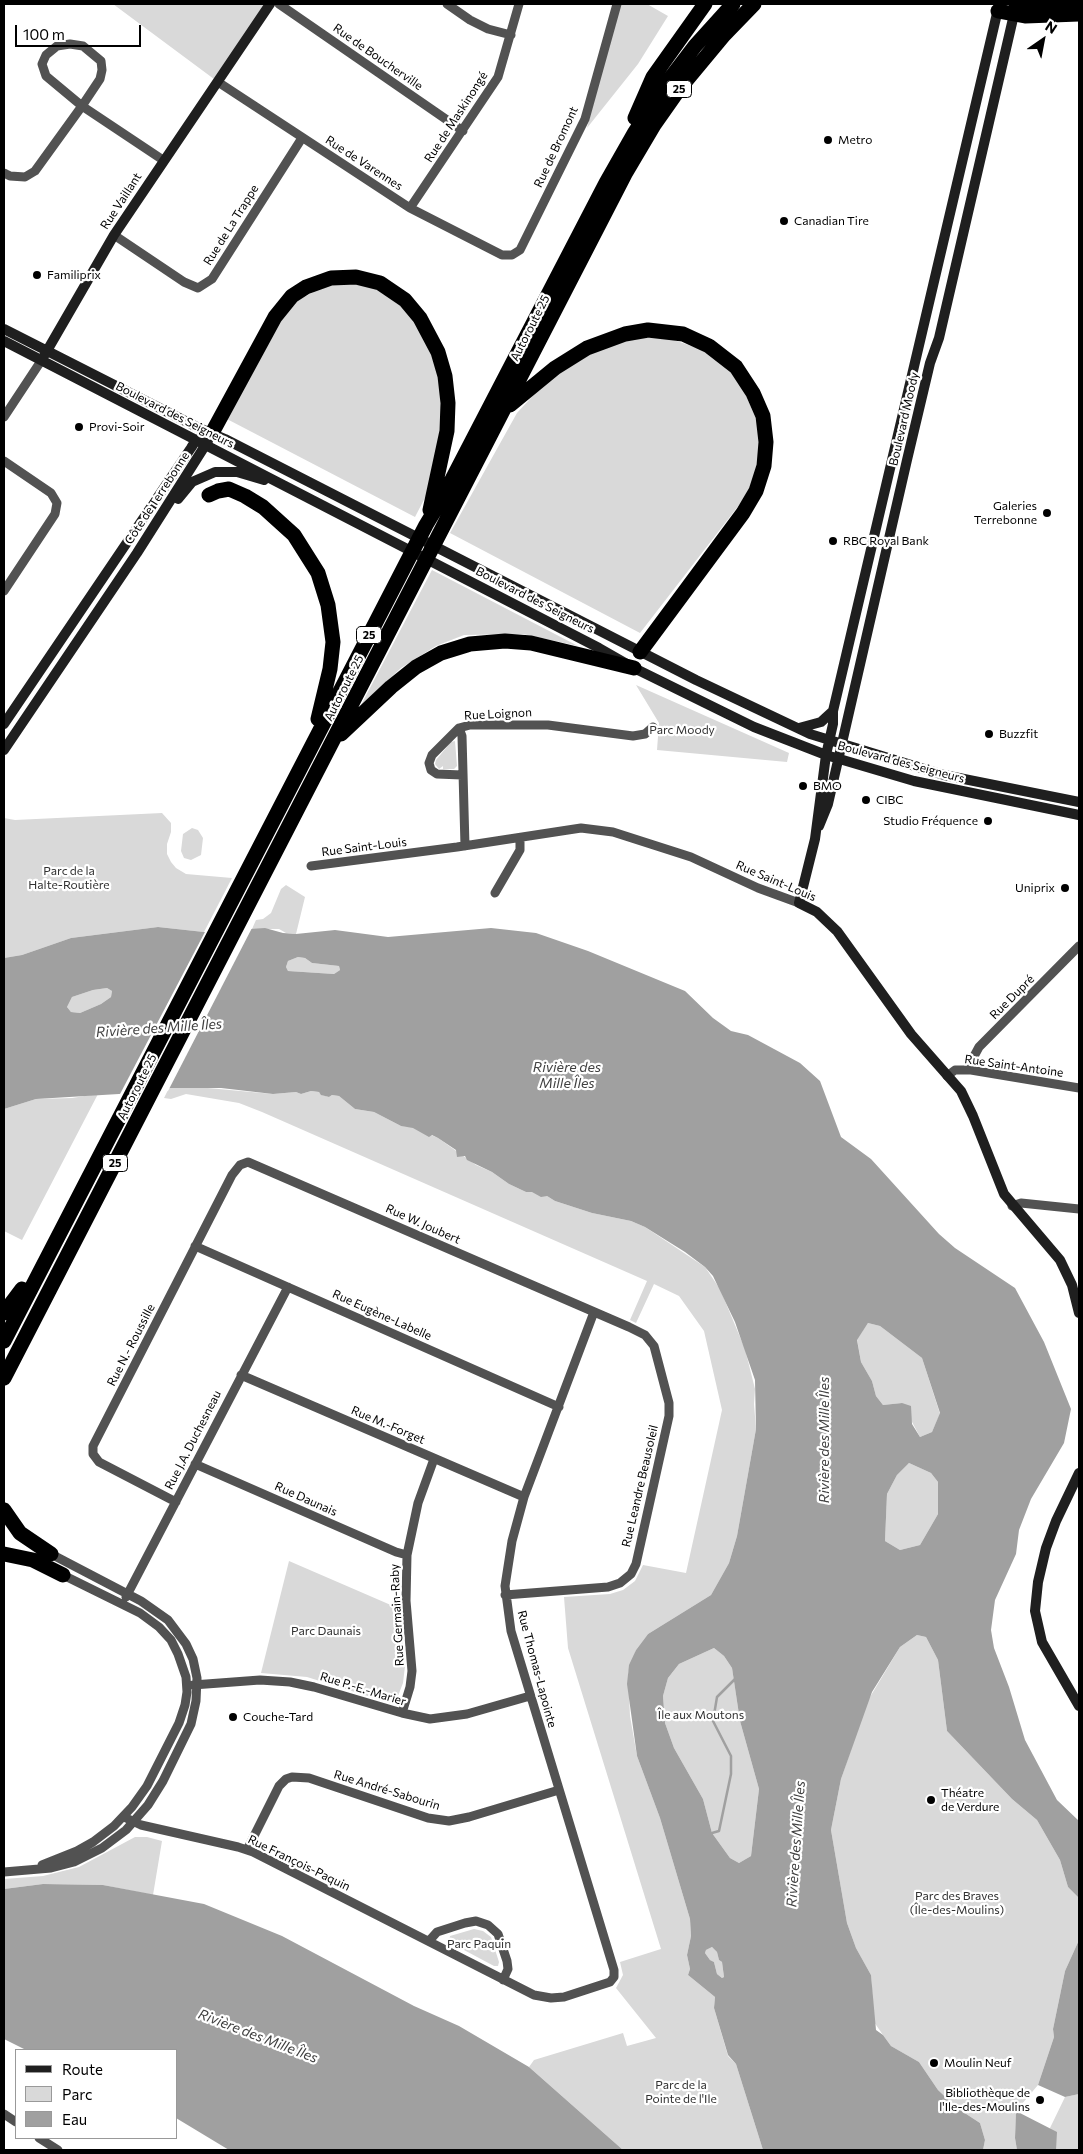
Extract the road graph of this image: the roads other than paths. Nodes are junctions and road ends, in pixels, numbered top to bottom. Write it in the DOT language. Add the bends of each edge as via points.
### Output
graph roads {
  1 [pos="270,4"];
  2 [pos="279,4"];
  3 [pos="447,4"];
  4 [pos="519,4"];
  5 [pos="617,4"];
  6 [pos="706,4"];
  7 [pos="733,4"];
  8 [pos="754,4"];
  9 [pos="1075,4"];
  10 [pos="1016,6"];
  11 [pos="998,7"];
  12 [pos="1079,14"];
  13 [pos="511,35"];
  14 [pos="218,82"];
  15 [pos="82,106"];
  16 [pos="463,131"];
  17 [pos="302,138"];
  18 [pos="163,160"];
  19 [pos="4,173"];
  20 [pos="606,183"];
  21 [pos="410,208"];
  22 [pos="114,235"];
  23 [pos="502,255"];
  24 [pos="4,329"];
  25 [pos="4,341"];
  26 [pos="47,351"];
  27 [pos="42,360"];
  28 [pos="505,408"];
  29 [pos="4,418"];
  30 [pos="209,439"];
  31 [pos="196,440"];
  32 [pos="4,461"];
  33 [pos="282,484"];
  34 [pos="209,495"];
  35 [pos="426,525"];
  36 [pos="137,554"];
  37 [pos="4,590"];
  38 [pos="640,652"];
  39 [pos="634,668"];
  40 [pos="833,711"];
  41 [pos="4,724"];
  42 [pos="653,726"];
  43 [pos="459,728"];
  44 [pos="799,728"];
  45 [pos="334,740"];
  46 [pos="829,741"];
  47 [pos="312,745"];
  48 [pos="841,745"];
  49 [pos="4,750"];
  50 [pos="826,755"];
  51 [pos="838,759"];
  52 [pos="462,775"];
  53 [pos="1079,802"];
  54 [pos="1079,815"];
  55 [pos="520,838"];
  56 [pos="815,839"];
  57 [pos="465,846"];
  58 [pos="311,866"];
  59 [pos="495,893"];
  60 [pos="799,903"];
  61 [pos="1079,946"];
  62 [pos="971,1070"];
  63 [pos="947,1076"];
  64 [pos="1079,1088"];
  65 [pos="241,1163"];
  66 [pos="1012,1206"];
  67 [pos="1079,1209"];
  68 [pos="195,1246"];
  69 [pos="45,1261"];
  70 [pos="288,1288"];
  71 [pos="594,1312"];
  72 [pos="4,1313"];
  73 [pos="1079,1313"];
  74 [pos="4,1341"];
  75 [pos="11,1364"];
  76 [pos="241,1375"];
  77 [pos="4,1378"];
  78 [pos="4,1390"];
  79 [pos="559,1407"];
  80 [pos="434,1458"];
  81 [pos="195,1464"];
  82 [pos="1079,1473"];
  83 [pos="524,1498"];
  84 [pos="176,1502"];
  85 [pos="4,1510"];
  86 [pos="4,1554"];
  87 [pos="51,1554"];
  88 [pos="407,1555"];
  89 [pos="63,1574"];
  90 [pos="128,1594"];
  91 [pos="506,1595"];
  92 [pos="122,1604"];
  93 [pos="197,1684"];
  94 [pos="187,1685"];
  95 [pos="530,1696"];
  96 [pos="1079,1706"];
  97 [pos="402,1714"];
  98 [pos="559,1790"];
  99 [pos="124,1816"];
  100 [pos="134,1822"];
  101 [pos="247,1850"];
  102 [pos="25,1870"];
  103 [pos="4,1872"];
  104 [pos="429,1941"];
  105 [pos="614,1977"];
  106 [pos="503,1980"];
  107 [pos="4,2114"];
  108 [pos="15,2121"];
  109 [pos="41,2139"];
  110 [pos="58,2150"];
  1 -- 14 [label="main road, Rue Vaillant"];
  2 -- 16 [label="street, Rue de Boucherville"];
  3 -- 13 [label="street" via="488,29"];
  4 -- 13 [label="street, Rue de Maskinongé"];
  5 -- 23 [label="street, Rue de Bromont" via="585,119 520,250 512,255"];
  6 -- 20 [label="highway" via="653,77"];
  7 -- 20 [label="highway, Autoroute 25 / 25" via="671,77"];
  8 -- 28 [label="highway, Autoroute 25 / 25" via="686,79 643,143"];
  9 -- 10 [label="highway"];
  10 -- 11 [label="highway"];
  10 -- 12 [label="highway" via="1031,16"];
  10 -- 48 [label="main road, Boulevard Moody"];
  11 -- 40 [label="main road, Boulevard Moody"];
  13 -- 16 [label="street, Rue de Maskinongé" via="498,77"];
  14 -- 17 [label="street, Rue de Varennes"];
  14 -- 18 [label="main road, Rue Vaillant"];
  15 -- 15 [label="street" via="46,76 42,64 46,54 57,46 83,46 101,61 100,79"];
  15 -- 18 [label="street"];
  15 -- 19 [label="street" via="35,171 25,177"];
  16 -- 21 [label="street, Rue de Maskinongé"];
  17 -- 21 [label="street, Rue de Varennes"];
  17 -- 22 [label="street, Rue de La Trappe" via="212,279 198,288"];
  18 -- 22 [label="main road, Rue Vaillant"];
  20 -- 35 [label="highway, Autoroute 25 / 25"];
  21 -- 23 [label="street, Rue de Varennes"];
  22 -- 26 [label="main road, Rue Vaillant"];
  24 -- 26 [label="main road, Boulevard des Seigneurs"];
  25 -- 27 [label="main road, Boulevard des Seigneurs"];
  26 -- 27 [label="main road, Rue Vaillant"];
  26 -- 30 [label="main road, Boulevard des Seigneurs"];
  27 -- 29 [label="street, Rue Vaillant"];
  27 -- 31 [label="main road, Boulevard des Seigneurs"];
  28 -- 38 [label="highway" via="571,357 610,338 641,331 671,332 703,342 730,361 749,385 760,409 766,434 759,483 743,513"];
  28 -- 45 [label="highway, Autoroute 25 / 25"];
  30 -- 31 [label="main road, Côte de Terrebonne"];
  30 -- 33 [label="main road, Boulevard des Seigneurs"];
  30 -- 35 [label="highway" via="275,317 292,296 331,278 356,277 380,283 399,295 420,318 438,352 445,376 447,430"];
  30 -- 36 [label="main road, Côte de Terrebonne"];
  30 -- 38 [label="main road, Boulevard des Seigneurs" via="398,528"];
  31 -- 41 [label="main road, Côte de Terrebonne"];
  32 -- 37 [label="street" via="51,492 57,503 55,514"];
  33 -- 36 [label="main road" via="232,471 200,477 189,485"];
  33 -- 39 [label="main road, Boulevard des Seigneurs"];
  34 -- 47 [label="highway" via="218,490 229,490 263,507 294,535 318,574 331,620 333,651"];
  35 -- 47 [label="highway, Autoroute 25 / 25"];
  36 -- 49 [label="main road, Côte de Terrebonne"];
  38 -- 44 [label="main road, Boulevard des Seigneurs"];
  39 -- 45 [label="highway" via="531,643 486,642 459,647 408,672"];
  39 -- 50 [label="main road, Boulevard des Seigneurs" via="754,728"];
  40 -- 44 [label="main road" via="818,723"];
  40 -- 46 [label="main road, Boulevard Moody"];
  42 -- 43 [label="street, Rue Loignon" via="647,732 633,736 548,725 470,725"];
  43 -- 52 [label="street, Rue Loignon"];
  43 -- 52 [label="street" via="432,755 429,763 437,774"];
  44 -- 46 [label="main road, Boulevard des Seigneurs"];
  45 -- 75 [label="highway, Autoroute 25 / 25"];
  46 -- 48 [label="main road, Boulevard des Seigneurs"];
  46 -- 50 [label="main road, Boulevard Moody"];
  47 -- 69 [label="highway, Autoroute 25 / 25"];
  48 -- 51 [label="main road, Boulevard Moody"];
  48 -- 53 [label="main road, Boulevard des Seigneurs" via="944,775"];
  50 -- 51 [label="main road, Boulevard des Seigneurs"];
  50 -- 56 [label="main road, Boulevard Moody"];
  51 -- 54 [label="main road, Boulevard des Seigneurs" via="941,788"];
  51 -- 56 [label="main road, Boulevard Moody" via="828,804"];
  52 -- 57 [label="street, Rue Loignon"];
  55 -- 57 [label="street, Rue Saint-Louis"];
  55 -- 59 [label="street" via="518,853"];
  55 -- 60 [label="street, Rue Saint-Louis" via="573,828 608,831 691,857"];
  56 -- 60 [label="main road, Boulevard Moody"];
  57 -- 58 [label="street, Rue Saint-Louis"];
  60 -- 63 [label="main road, Rue Saint-Louis" via="817,912 837,931 911,1034"];
  61 -- 62 [label="street, Rue Dupré" via="979,1047"];
  62 -- 63 [label="street, Rue Saint-Antoine" via="956,1070"];
  62 -- 64 [label="street, Rue Saint-Antoine"];
  63 -- 66 [label="main road, Rue Saint-Louis" via="966,1100 996,1178"];
  65 -- 68 [label="street, Rue N.- Roussille"];
  65 -- 71 [label="street, Rue W. Joubert" via="251,1163"];
  66 -- 67 [label="street" via="1021,1203"];
  66 -- 73 [label="main road, Rue Saint-Louis" via="1060,1260 1072,1285"];
  68 -- 70 [label="street, Rue Eugène-Labelle"];
  68 -- 84 [label="street, Rue N.- Roussille" via="92,1448 92,1454 99,1462"];
  69 -- 72 [label="highway"];
  69 -- 74 [label="highway, Autoroute 25 / 25"];
  70 -- 76 [label="street, Rue J.A. Duchesneau"];
  70 -- 79 [label="street, Rue Eugène-Labelle"];
  71 -- 79 [label="street, Rue Thomas-Lapointe"];
  71 -- 91 [label="street, Rue Leandre Beausoleil" via="638,1331 650,1340 658,1356 669,1403 668,1423 636,1564 630,1576 615,1585"];
  75 -- 77 [label="highway, Autoroute 25 / 25"];
  75 -- 78 [label="highway"];
  76 -- 80 [label="street, Rue M.-Forget"];
  76 -- 81 [label="street, Rue J.A. Duchesneau"];
  79 -- 83 [label="street, Rue Thomas-Lapointe"];
  80 -- 83 [label="street, Rue M.-Forget"];
  80 -- 88 [label="street, Rue Germain-Raby" via="418,1503"];
  81 -- 84 [label="street, Rue J.A. Duchesneau"];
  81 -- 88 [label="street, Rue Daunais"];
  82 -- 96 [label="main road" via="1046,1548 1035,1611 1044,1646"];
  83 -- 91 [label="street, Rue Thomas-Lapointe" via="509,1554"];
  84 -- 90 [label="street, Rue J.A. Duchesneau"];
  85 -- 87 [label="highway" via="20,1533"];
  86 -- 89 [label="highway" via="33,1560"];
  87 -- 90 [label="street"];
  88 -- 97 [label="street, Rue Germain-Raby" via="406,1593 412,1672"];
  89 -- 92 [label="street"];
  90 -- 92 [label="street, Rue J.A. Duchesneau"];
  90 -- 93 [label="street" via="159,1612 178,1632 193,1659"];
  91 -- 95 [label="street, Rue Thomas-Lapointe" via="511,1631"];
  92 -- 94 [label="street" via="147,1618 166,1634 178,1654"];
  93 -- 94 [label="street, Rue P.-E.-Marier"];
  93 -- 97 [label="street, Rue P.-E.-Marier" via="260,1680 290,1682"];
  93 -- 100 [label="street" via="194,1712 187,1732 153,1797"];
  94 -- 99 [label="street" via="186,1705 180,1724 148,1786"];
  95 -- 97 [label="street, Rue P.-E.-Marier" via="446,1718"];
  95 -- 98 [label="street, Rue Thomas-Lapointe"];
  98 -- 101 [label="street, Rue André-Sabourin" via="469,1818 442,1820 309,1778 292,1776 279,1786"];
  98 -- 105 [label="street, Rue Thomas-Lapointe"];
  99 -- 100 [label="street, Rue François-Paquin"];
  99 -- 102 [label="street" via="86,1847"];
  100 -- 101 [label="street, Rue François-Paquin"];
  100 -- 102 [label="street" via="109,1844 81,1859 52,1868"];
  101 -- 104 [label="street, Rue François-Paquin"];
  102 -- 103 [label="street"];
  104 -- 106 [label="street, Rue François-Paquin"];
  104 -- 106 [label="street" via="437,1932 465,1923 476,1921 488,1925 498,1934 507,1961 508,1969"];
  105 -- 106 [label="street, Rue François-Paquin" via="608,1984 552,1998 534,1995"];
  107 -- 108 [label="street"];
  109 -- 110 [label="street"];
}
